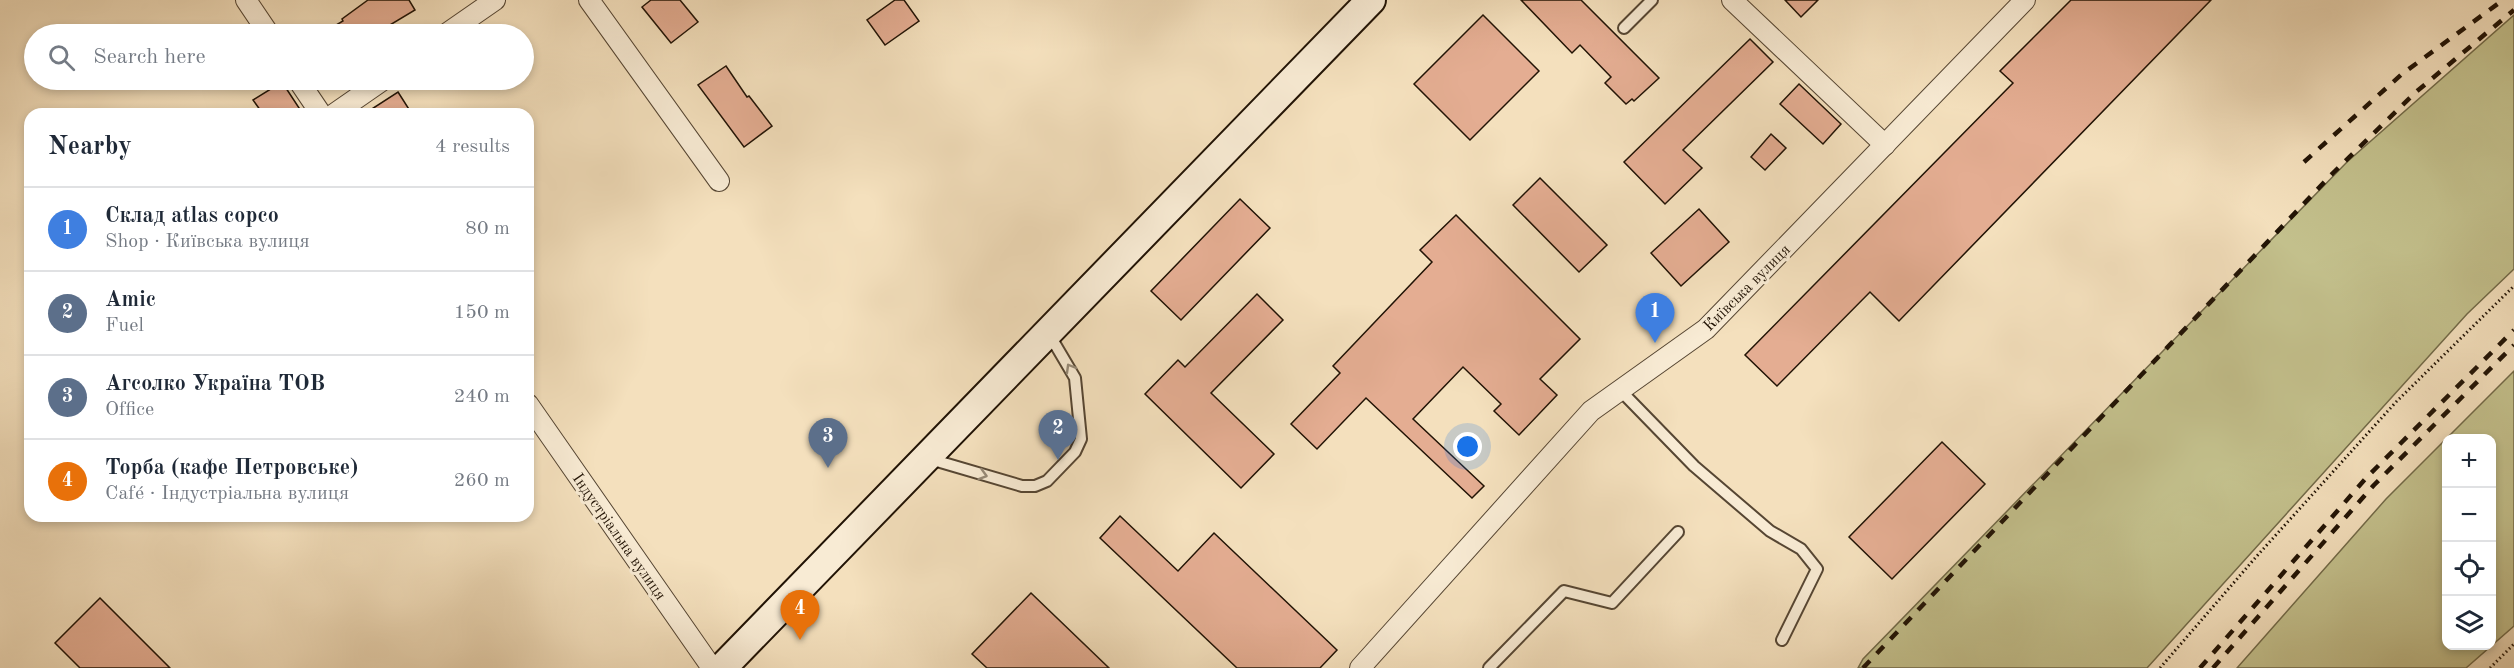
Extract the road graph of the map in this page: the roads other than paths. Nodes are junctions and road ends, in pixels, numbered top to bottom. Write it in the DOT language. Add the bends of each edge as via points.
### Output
graph roads {
  1 [pos="246,0"];
  2 [pos="495,0"];
  3 [pos="589,0"];
  4 [pos="1371,0"];
  5 [pos="1653,0"];
  6 [pos="1732,0"];
  7 [pos="2025,0"];
  8 [pos="262,24"];
  9 [pos="460,24"];
  10 [pos="1624,28"];
  11 [pos="305,90"];
  12 [pos="369,90"];
  13 [pos="317,108"];
  14 [pos="343,108"];
  15 [pos="1885,145"];
  16 [pos="719,181"];
  17 [pos="1048,333"];
  18 [pos="1620,390"];
  19 [pos="534,413"];
  20 [pos="926,458"];
  21 [pos="1678,532"];
  22 [pos="1782,640"];
  23 [pos="712,668"];
  24 [pos="722,668"];
  25 [pos="1360,668"];
  26 [pos="1490,668"];
  1 -- 8 [label="street"];
  2 -- 9 [label="street"];
  3 -- 16 [label="street"];
  4 -- 17 [label="main road"];
  5 -- 10 [label="lane"];
  6 -- 15 [label="street"];
  7 -- 15 [label="street, Київська вулиця"];
  11 -- 13 [label="street"];
  12 -- 14 [label="street"];
  15 -- 18 [label="street, Київська вулиця" via="1706,329"];
  17 -- 20 [label="main road"];
  20 -- 17 [label="lane, one-way" via="1022,486 1035,486 1054,474 1075,452 1080,424 1075,378"];
  18 -- 22 [label="lane" via="1694,466 1770,531 1800,549 1817,569"];
  18 -- 25 [label="street, Київська вулиця" via="1591,411"];
  19 -- 23 [label="street, Індустріальна вулиця"];
  20 -- 24 [label="main road"];
  21 -- 26 [label="lane" via="1612,603 1564,591"];
}
